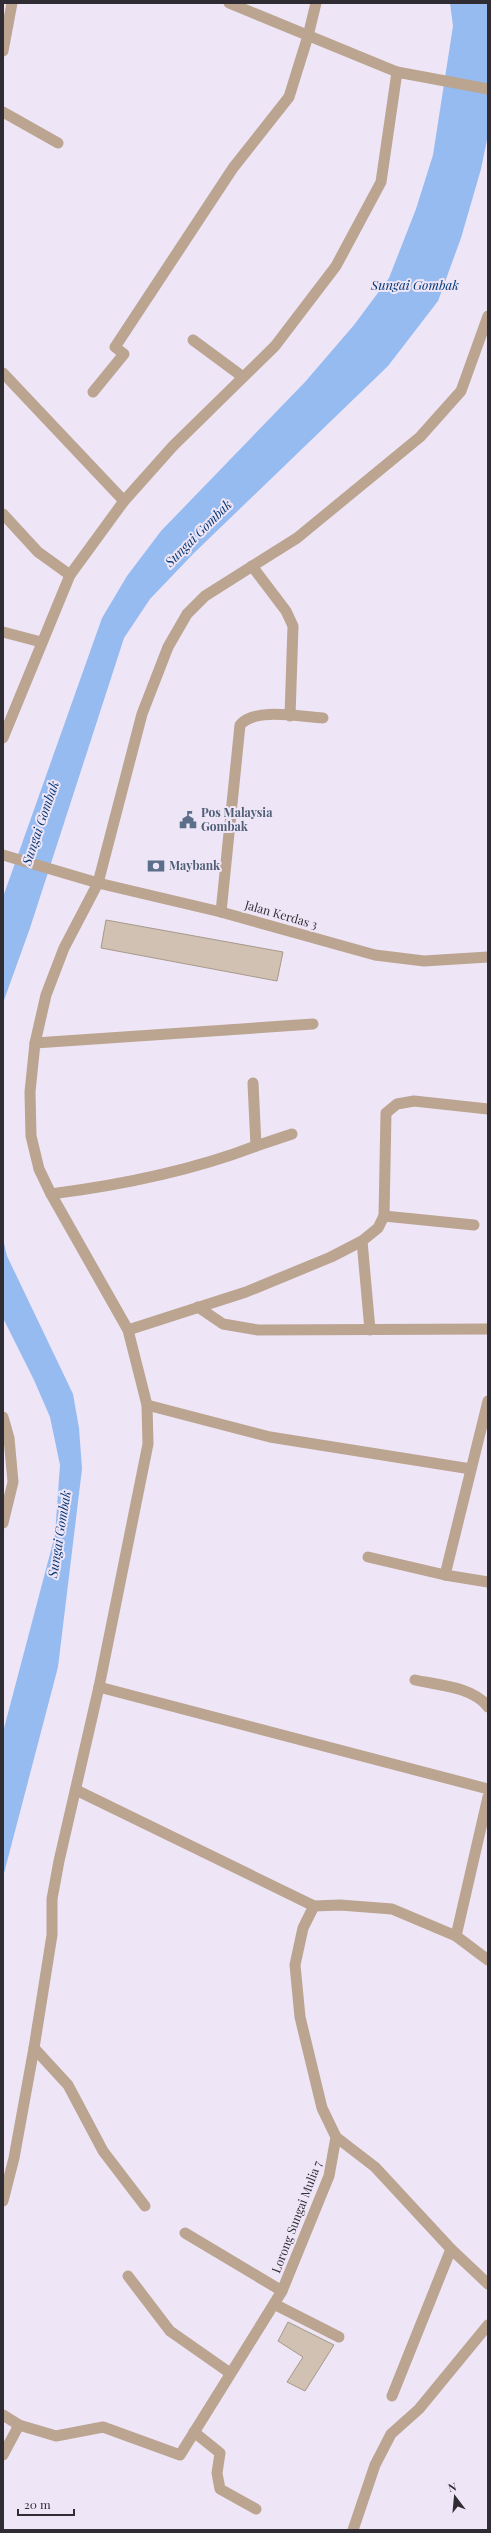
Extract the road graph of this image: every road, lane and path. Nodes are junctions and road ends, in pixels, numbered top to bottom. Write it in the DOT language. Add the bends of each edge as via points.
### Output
graph roads {
  1 [pos="12,3"];
  2 [pos="229,3"];
  3 [pos="316,3"];
  4 [pos="308,36"];
  5 [pos="3,51"];
  6 [pos="397,72"];
  7 [pos="488,89"];
  8 [pos="3,112"];
  9 [pos="58,142"];
  10 [pos="488,316"];
  11 [pos="193,340"];
  12 [pos="3,373"];
  13 [pos="243,377"];
  14 [pos="93,392"];
  15 [pos="124,501"];
  16 [pos="3,514"];
  17 [pos="252,566"];
  18 [pos="70,575"];
  19 [pos="3,632"];
  20 [pos="41,642"];
  21 [pos="290,716"];
  22 [pos="324,718"];
  23 [pos="3,738"];
  24 [pos="3,855"];
  25 [pos="98,883"];
  26 [pos="221,912"];
  27 [pos="488,957"];
  28 [pos="313,1024"];
  29 [pos="35,1043"];
  30 [pos="253,1083"];
  31 [pos="488,1109"];
  32 [pos="292,1134"];
  33 [pos="256,1146"];
  34 [pos="51,1194"];
  35 [pos="384,1216"];
  36 [pos="474,1224"];
  37 [pos="362,1241"];
  38 [pos="198,1306"];
  39 [pos="128,1330"];
  40 [pos="370,1330"];
  41 [pos="488,1330"];
  42 [pos="488,1401"];
  43 [pos="147,1405"];
  44 [pos="3,1417"];
  45 [pos="471,1469"];
  46 [pos="8,1483"];
  47 [pos="3,1523"];
  48 [pos="368,1558"];
  49 [pos="445,1575"];
  50 [pos="488,1582"];
  51 [pos="415,1680"];
  52 [pos="99,1687"];
  53 [pos="488,1707"];
  54 [pos="488,1789"];
  55 [pos="76,1790"];
  56 [pos="488,1797"];
  57 [pos="314,1906"];
  58 [pos="456,1936"];
  59 [pos="488,1960"];
  60 [pos="34,2048"];
  61 [pos="336,2137"];
  62 [pos="3,2201"];
  63 [pos="145,2206"];
  64 [pos="185,2233"];
  65 [pos="451,2249"];
  66 [pos="128,2276"];
  67 [pos="488,2284"];
  68 [pos="282,2290"];
  69 [pos="274,2304"];
  70 [pos="488,2325"];
  71 [pos="339,2337"];
  72 [pos="230,2373"];
  73 [pos="392,2396"];
  74 [pos="3,2415"];
  75 [pos="19,2425"];
  76 [pos="194,2432"];
  77 [pos="3,2455"];
  78 [pos="256,2509"];
  79 [pos="353,2530"];
  1 -- 5 [label="street"];
  2 -- 4 [label="street"];
  3 -- 4 [label="street"];
  4 -- 6 [label="street"];
  4 -- 14 [label="street" via="289,97 228,175 115,347 124,354"];
  6 -- 7 [label="street"];
  6 -- 13 [label="street" via="381,182 336,266 275,346"];
  8 -- 9 [label="street"];
  10 -- 17 [label="street" via="461,391 420,437 297,538"];
  11 -- 13 [label="street"];
  12 -- 15 [label="street"];
  13 -- 15 [label="street" via="173,446"];
  15 -- 18 [label="street"];
  16 -- 18 [label="street" via="38,552"];
  17 -- 21 [label="street" via="286,611 293,626"];
  17 -- 25 [label="street" via="205,596 191,609 168,647 140,721"];
  18 -- 20 [label="street"];
  19 -- 20 [label="street"];
  20 -- 23 [label="street"];
  21 -- 22 [label="street"];
  21 -- 26 [label="street" via="259,714 245,718 240,725"];
  24 -- 25 [label="street, Jalan Kerdas 3"];
  25 -- 26 [label="street, Jalan Kerdas 3"];
  25 -- 29 [label="street" via="55,968"];
  26 -- 27 [label="street, Jalan Kerdas 3" via="399,959 424,961"];
  28 -- 29 [label="street"];
  29 -- 34 [label="street" via="30,1092 31,1136 39,1169"];
  30 -- 33 [label="street"];
  31 -- 35 [label="street" via="414,1102 397,1104 386,1113"];
  32 -- 33 [label="street"];
  33 -- 34 [label="street" via="227,1157 147,1178"];
  34 -- 39 [label="street"];
  35 -- 36 [label="street"];
  35 -- 37 [label="street" via="378,1228"];
  37 -- 38 [label="street" via="285,1277"];
  37 -- 40 [label="street"];
  38 -- 39 [label="street"];
  38 -- 40 [label="street" via="223,1324 232,1327 258,1330"];
  39 -- 43 [label="street"];
  40 -- 41 [label="street"];
  42 -- 45 [label="street"];
  43 -- 45 [label="street" via="270,1437"];
  43 -- 52 [label="street" via="148,1444"];
  44 -- 46 [label="street" via="9,1438"];
  45 -- 49 [label="street"];
  46 -- 47 [label="street"];
  48 -- 49 [label="street"];
  49 -- 50 [label="street"];
  51 -- 53 [label="street" via="470,1693 484,1701"];
  52 -- 54 [label="street"];
  52 -- 55 [label="street"];
  55 -- 57 [label="street"];
  55 -- 60 [label="street" via="52,1900 52,1935"];
  56 -- 58 [label="street"];
  57 -- 58 [label="street" via="392,1909"];
  57 -- 61 [label="street" via="302,1928 295,1965 300,2017 322,2108"];
  58 -- 59 [label="street"];
  60 -- 62 [label="street" via="14,2158"];
  60 -- 63 [label="street" via="68,2085 102,2151"];
  61 -- 65 [label="street" via="375,2167"];
  61 -- 68 [label="street, Lorong Sungai Mulia 7" via="329,2176"];
  64 -- 68 [label="street"];
  65 -- 67 [label="street"];
  65 -- 73 [label="street"];
  66 -- 72 [label="street" via="170,2331"];
  68 -- 69 [label="street, Lorong Sungai Mulia 7"];
  69 -- 71 [label="street"];
  69 -- 72 [label="street, Lorong Sungai Mulia 7"];
  70 -- 79 [label="street" via="420,2409 391,2434 374,2465"];
  72 -- 76 [label="street, Lorong Sungai Mulia 7"];
  74 -- 75 [label="street"];
  75 -- 76 [label="street, Lorong Sungai Mulia 7" via="56,2436 103,2427 180,2455"];
  75 -- 77 [label="street"];
  76 -- 78 [label="street" via="220,2453 217,2473 220,2489"];
}
